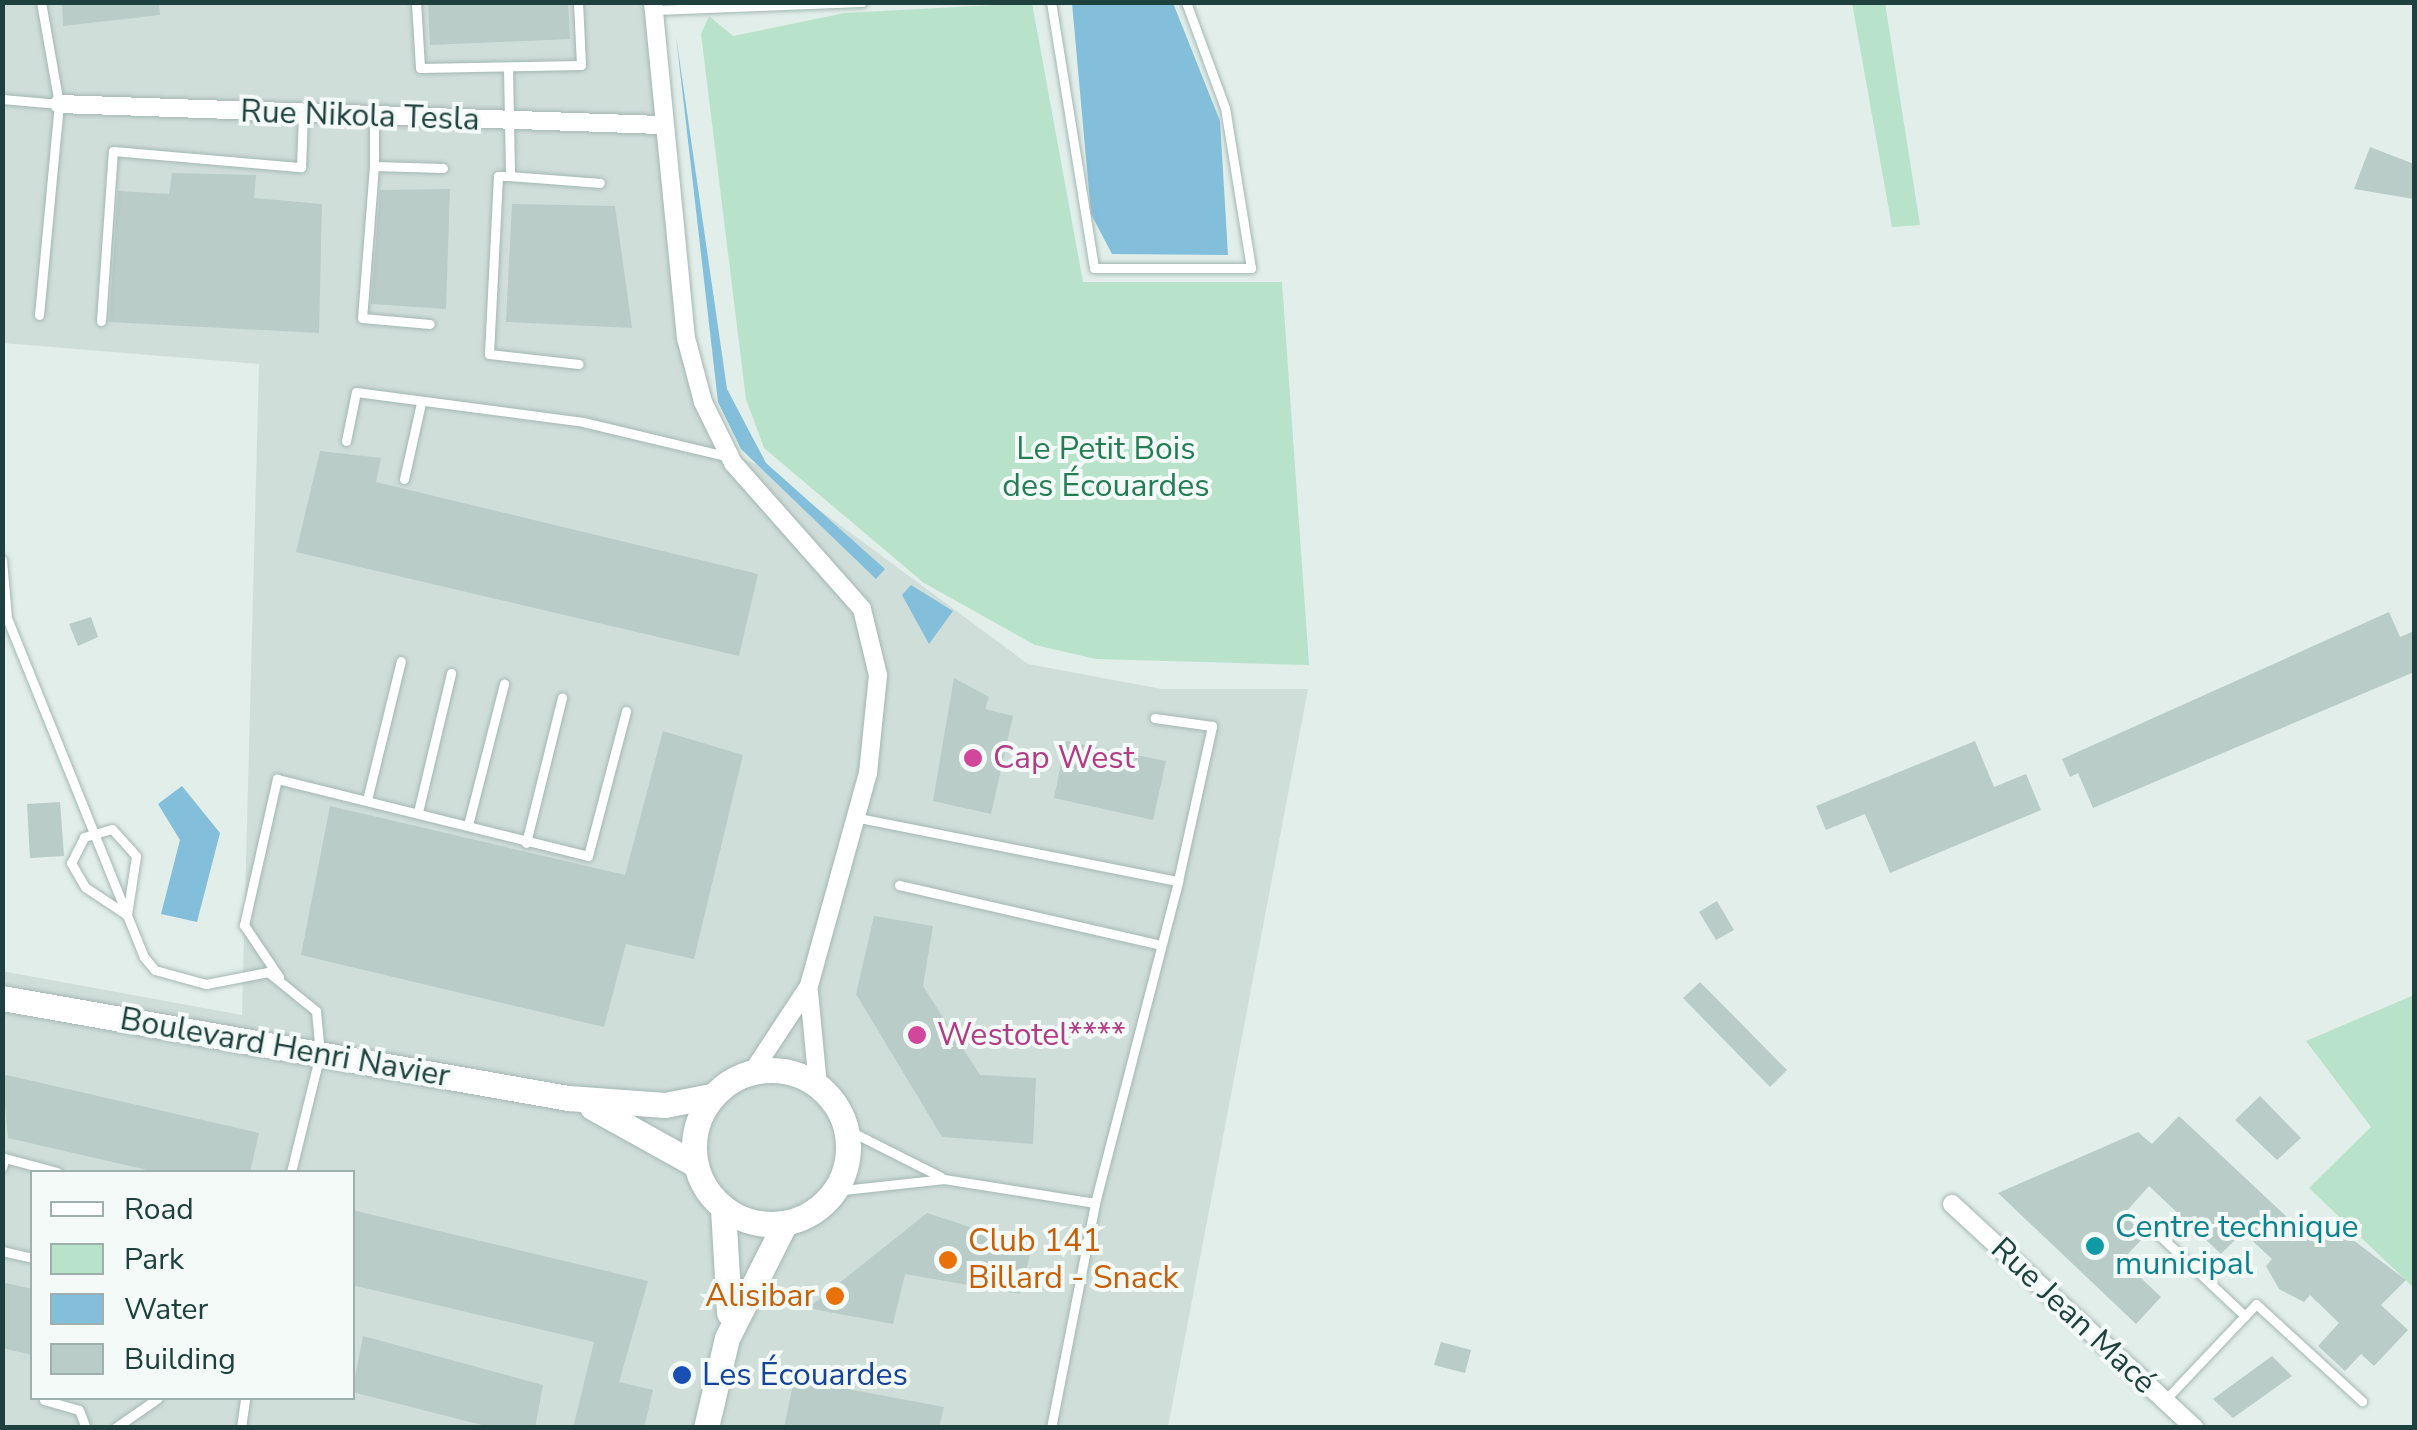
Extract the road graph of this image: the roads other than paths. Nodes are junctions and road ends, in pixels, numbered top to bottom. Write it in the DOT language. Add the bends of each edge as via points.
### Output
graph roads {
  1 [pos="42,2"];
  2 [pos="416,2"];
  3 [pos="578,2"];
  4 [pos="862,2"];
  5 [pos="1051,2"];
  6 [pos="1186,2"];
  7 [pos="653,6"];
  8 [pos="508,68"];
  9 [pos="2,99"];
  10 [pos="60,104"];
  11 [pos="303,114"];
  12 [pos="374,117"];
  13 [pos="510,122"];
  14 [pos="660,125"];
  15 [pos="374,166"];
  16 [pos="443,168"];
  17 [pos="510,176"];
  18 [pos="600,183"];
  19 [pos="39,314"];
  20 [pos="101,320"];
  21 [pos="430,324"];
  22 [pos="578,364"];
  23 [pos="421,403"];
  24 [pos="346,441"];
  25 [pos="729,457"];
  26 [pos="404,480"];
  27 [pos="2,560"];
  28 [pos="401,662"];
  29 [pos="451,672"];
  30 [pos="504,684"];
  31 [pos="562,697"];
  32 [pos="626,711"];
  33 [pos="1155,718"];
  34 [pos="367,800"];
  35 [pos="418,812"];
  36 [pos="854,818"];
  37 [pos="468,825"];
  38 [pos="94,831"];
  39 [pos="526,843"];
  40 [pos="1178,882"];
  41 [pos="898,884"];
  42 [pos="127,915"];
  43 [pos="1157,944"];
  44 [pos="280,978"];
  45 [pos="809,986"];
  46 [pos="2,998"];
  47 [pos="320,1054"];
  48 [pos="753,1071"];
  49 [pos="818,1085"];
  50 [pos="712,1096"];
  51 [pos="568,1098"];
  52 [pos="846,1129"];
  53 [pos="695,1164"];
  54 [pos="2,1167"];
  55 [pos="50,1170"];
  56 [pos="291,1170"];
  57 [pos="944,1178"];
  58 [pos="834,1191"];
  59 [pos="1095,1203"];
  60 [pos="1952,1204"];
  61 [pos="723,1208"];
  62 [pos="785,1222"];
  63 [pos="2159,1235"];
  64 [pos="2,1251"];
  65 [pos="30,1258"];
  66 [pos="2246,1316"];
  67 [pos="726,1338"];
  68 [pos="44,1400"];
  69 [pos="155,1400"];
  70 [pos="245,1400"];
  71 [pos="2165,1400"];
  72 [pos="2362,1401"];
  73 [pos="86,1428"];
  74 [pos="115,1428"];
  75 [pos="241,1428"];
  76 [pos="706,1428"];
  77 [pos="1050,1428"];
  78 [pos="2195,1428"];
  1 -- 10 [label="lane"];
  2 -- 8 [label="lane" via="420,68"];
  3 -- 8 [label="lane" via="581,65"];
  4 -- 7 [label="lane"];
  5 -- 6 [label="lane" via="1094,268 1251,268 1225,108"];
  7 -- 14 [label="street"];
  8 -- 13 [label="lane"];
  9 -- 10 [label="lane"];
  10 -- 11 [label="street, Rue Nikola Tesla"];
  10 -- 19 [label="lane"];
  11 -- 12 [label="street, Rue Nikola Tesla"];
  11 -- 20 [label="lane" via="301,167 113,151"];
  12 -- 13 [label="street, Rue Nikola Tesla"];
  12 -- 15 [label="lane"];
  13 -- 14 [label="street, Rue Nikola Tesla"];
  13 -- 17 [label="lane"];
  14 -- 25 [label="street" via="686,338"];
  15 -- 16 [label="lane"];
  15 -- 21 [label="lane" via="362,318"];
  17 -- 18 [label="lane"];
  17 -- 22 [label="lane" via="498,176 489,354"];
  23 -- 24 [label="lane" via="356,392"];
  23 -- 25 [label="lane" via="583,422"];
  23 -- 26 [label="lane"];
  25 -- 36 [label="street" via="838,574 872,633 877,721"];
  27 -- 38 [label="lane" via="7,618"];
  28 -- 34 [label="lane"];
  29 -- 35 [label="lane"];
  30 -- 37 [label="lane"];
  31 -- 39 [label="lane"];
  32 -- 39 [label="lane" via="588,856"];
  33 -- 40 [label="lane" via="1212,726"];
  34 -- 35 [label="lane"];
  34 -- 44 [label="lane" via="277,779 244,925"];
  35 -- 37 [label="lane"];
  36 -- 40 [label="lane"];
  36 -- 45 [label="street"];
  37 -- 39 [label="lane"];
  38 -- 42 [label="lane"];
  38 -- 42 [label="lane" via="122,835 136,856"];
  38 -- 42 [label="lane" via="74,850 74,875"];
  40 -- 43 [label="lane"];
  41 -- 43 [label="lane"];
  42 -- 44 [label="lane" via="155,970 206,984 251,972"];
  43 -- 59 [label="lane"];
  44 -- 47 [label="lane" via="316,1011"];
  45 -- 48 [label="street"];
  45 -- 49 [label="street"];
  46 -- 47 [label="main road, Boulevard Henri Navier"];
  47 -- 51 [label="main road, Boulevard Henri Navier"];
  47 -- 56 [label="lane"];
  48 -- 49 [label="main road"];
  48 -- 50 [label="main road"];
  49 -- 52 [label="main road"];
  50 -- 51 [label="main road, Boulevard Henri Navier" via="665,1105"];
  50 -- 53 [label="main road" via="696,1128"];
  51 -- 53 [label="main road, Boulevard Henri Navier" via="656,1136"];
  52 -- 57 [label="lane"];
  52 -- 58 [label="main road"];
  53 -- 61 [label="main road"];
  54 -- 55 [label="lane" via="5,1158"];
  57 -- 58 [label="lane"];
  57 -- 59 [label="lane"];
  58 -- 62 [label="main road"];
  59 -- 77 [label="lane"];
  60 -- 71 [label="street, Rue Jean Macé"];
  61 -- 62 [label="main road"];
  61 -- 67 [label="main road" via="732,1256"];
  62 -- 67 [label="main road"];
  63 -- 66 [label="lane"];
  64 -- 65 [label="lane"];
  66 -- 71 [label="lane"];
  66 -- 72 [label="lane" via="2256,1304"];
  67 -- 76 [label="main road"];
  68 -- 73 [label="lane" via="79,1410"];
  69 -- 74 [label="lane"];
  70 -- 75 [label="lane"];
  71 -- 78 [label="street, Rue Jean Macé"];
}
